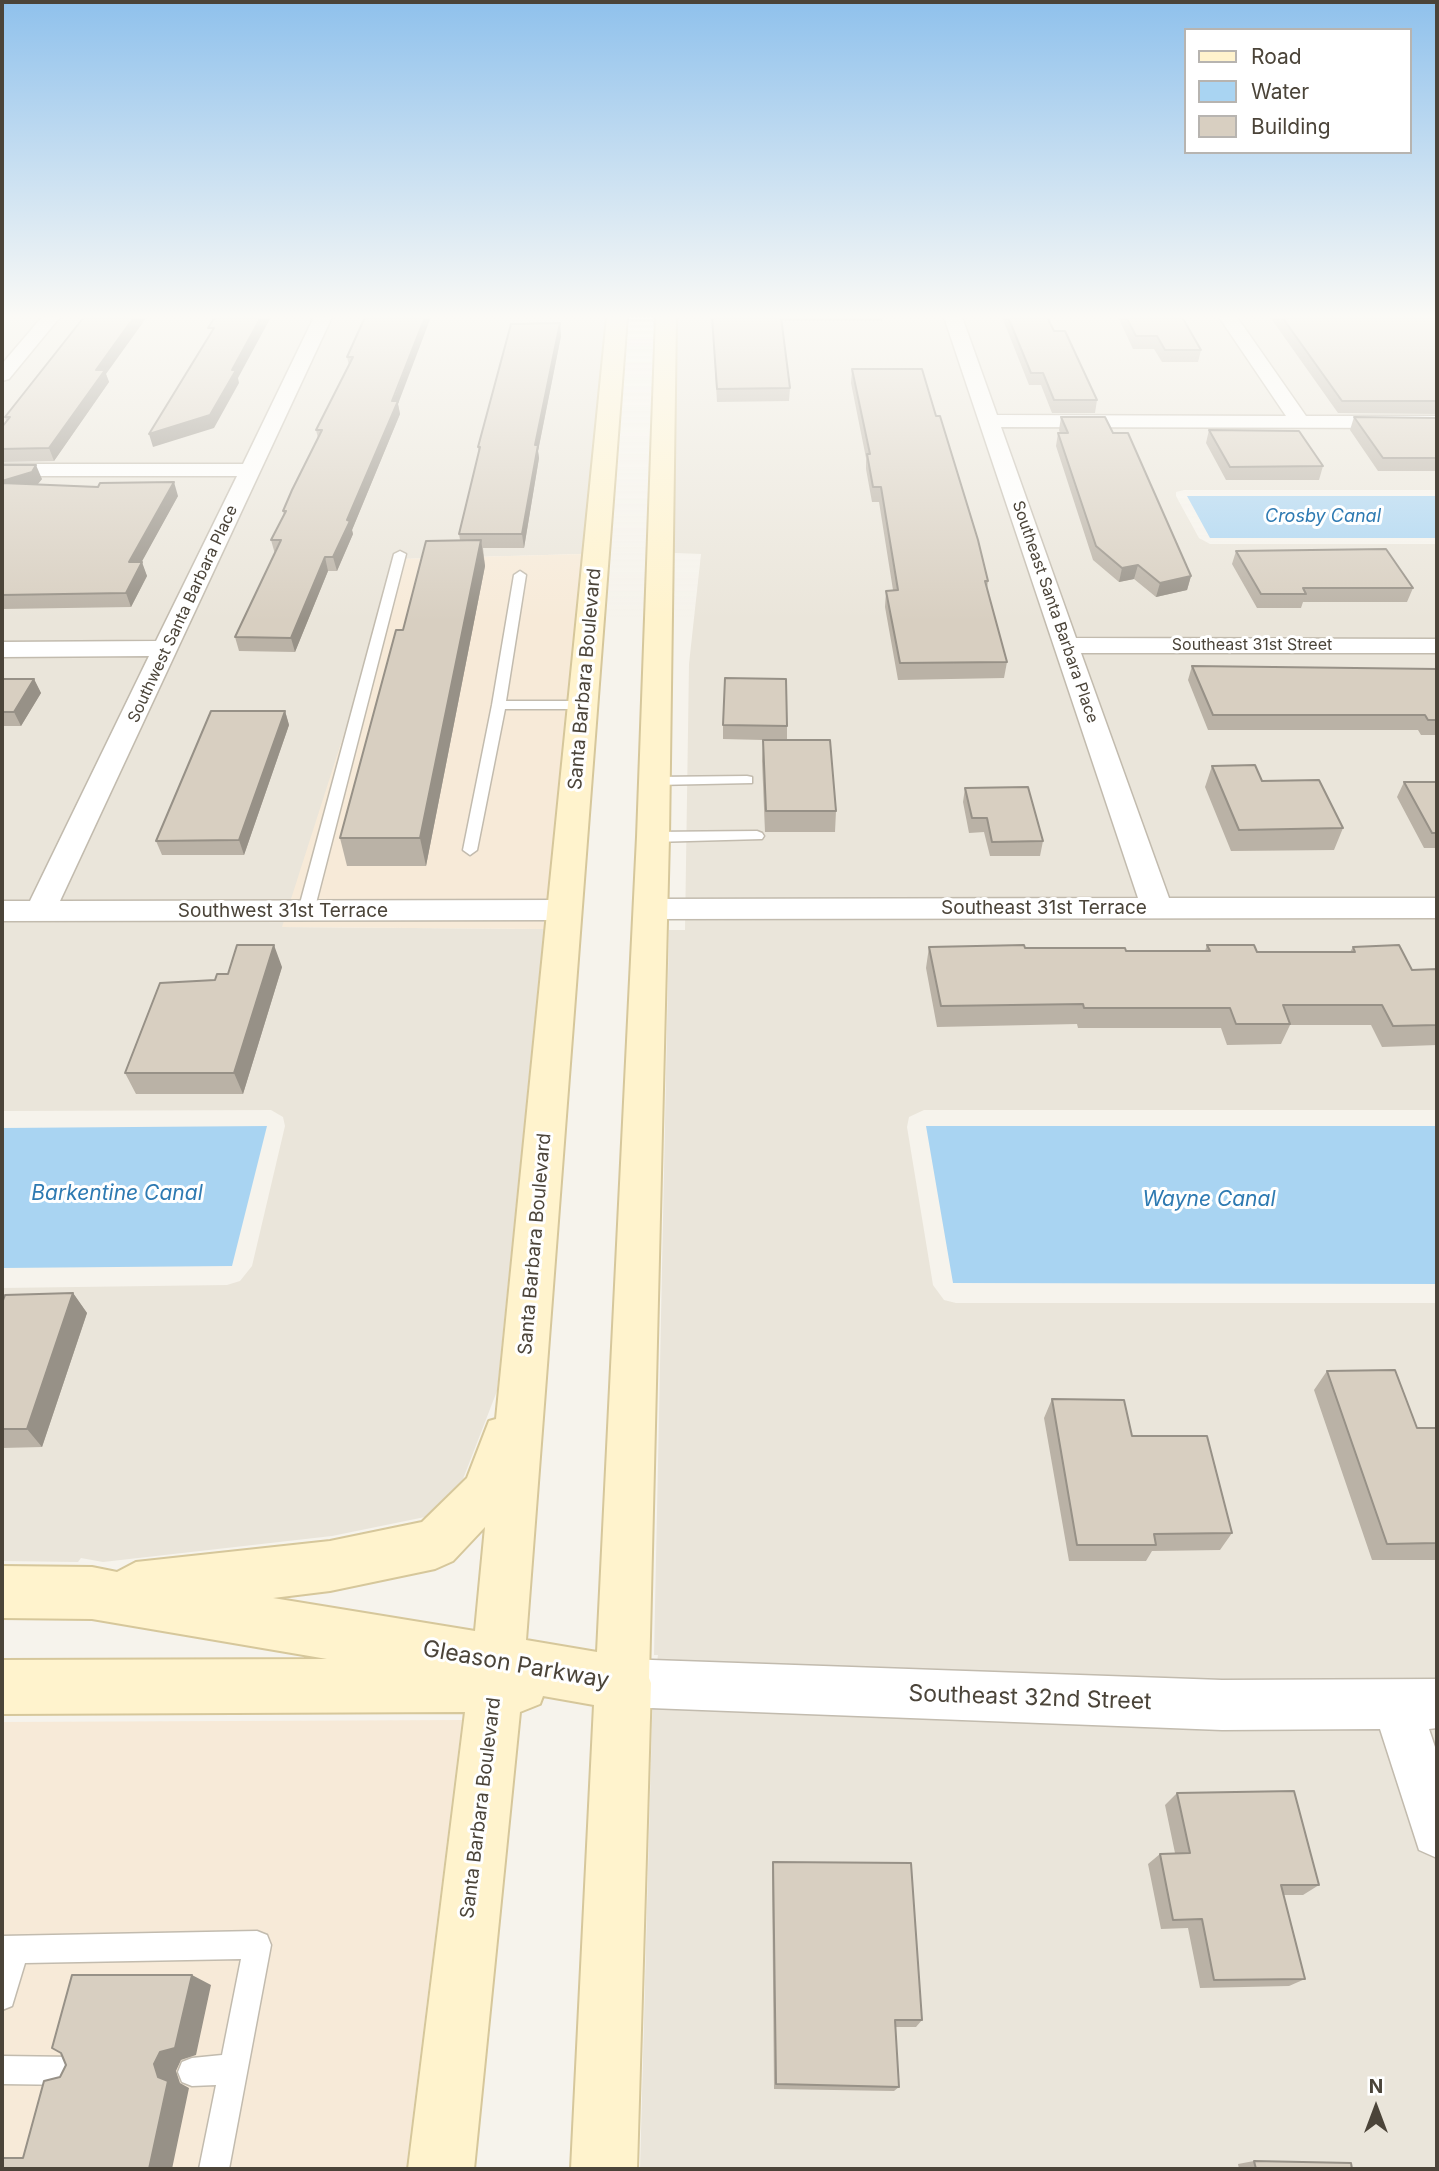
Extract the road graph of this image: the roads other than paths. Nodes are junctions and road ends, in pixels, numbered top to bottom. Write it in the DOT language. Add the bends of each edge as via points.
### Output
graph roads {
  1 [pos="276,418"];
  2 [pos="608,418"];
  3 [pos="663,418"];
  4 [pos="1298,418"];
  5 [pos="989,421"];
  6 [pos="1300,421"];
  7 [pos="1437,422"];
  8 [pos="2,470"];
  9 [pos="251,470"];
  10 [pos="400,554"];
  11 [pos="520,575"];
  12 [pos="1068,645"];
  13 [pos="1437,646"];
  14 [pos="166,648"];
  15 [pos="2,649"];
  16 [pos="499,705"];
  17 [pos="583,705"];
  18 [pos="654,780"];
  19 [pos="747,780"];
  20 [pos="757,836"];
  21 [pos="653,837"];
  22 [pos="470,850"];
  23 [pos="1157,908"];
  24 [pos="1437,908"];
  25 [pos="650,909"];
  26 [pos="565,910"];
  27 [pos="2,911"];
  28 [pos="40,911"];
  29 [pos="306,911"];
  30 [pos="522,1395"];
  31 [pos="2,1592"];
  32 [pos="92,1593"];
  33 [pos="497,1674"];
  34 [pos="624,1684"];
  35 [pos="2,1687"];
  36 [pos="1417,1705"];
  37 [pos="1437,1832"];
  38 [pos="8,1950"];
  39 [pos="2,1996"];
  40 [pos="233,2069"];
  41 [pos="2,2070"];
  42 [pos="74,2071"];
  43 [pos="192,2072"];
  44 [pos="215,2169"];
  45 [pos="441,2169"];
  46 [pos="604,2169"];
  1 -- 9 [label="street, Southwest Santa Barbara Place"];
  2 -- 17 [label="main road, Santa Barbara Boulevard"];
  3 -- 18 [label="main road"];
  4 -- 6 [label="street"];
  5 -- 6 [label="street"];
  5 -- 12 [label="street, Southeast Santa Barbara Place"];
  6 -- 7 [label="street"];
  8 -- 9 [label="street"];
  9 -- 14 [label="street, Southwest Santa Barbara Place"];
  10 -- 29 [label="lane"];
  11 -- 16 [label="lane"];
  12 -- 13 [label="street, Southeast 31st Street"];
  12 -- 23 [label="street, Southeast Santa Barbara Place"];
  14 -- 15 [label="street"];
  14 -- 28 [label="street, Southwest Santa Barbara Place"];
  16 -- 17 [label="lane"];
  16 -- 22 [label="lane"];
  17 -- 26 [label="main road, Santa Barbara Boulevard"];
  18 -- 19 [label="lane"];
  18 -- 21 [label="main road"];
  20 -- 21 [label="lane"];
  21 -- 25 [label="main road"];
  23 -- 24 [label="street, Southeast 31st Terrace"];
  23 -- 25 [label="street, Southeast 31st Terrace"];
  25 -- 34 [label="main road"];
  26 -- 29 [label="street, Southwest 31st Terrace"];
  26 -- 30 [label="main road, Santa Barbara Boulevard"];
  27 -- 28 [label="street, Southwest 31st Terrace"];
  28 -- 29 [label="street, Southwest 31st Terrace"];
  30 -- 32 [label="main road" via="485,1493 435,1544 330,1566"];
  30 -- 33 [label="main road, Santa Barbara Boulevard"];
  31 -- 32 [label="main road, Gleason Parkway"];
  32 -- 33 [label="main road, Gleason Parkway"];
  33 -- 34 [label="main road, Gleason Parkway"];
  33 -- 35 [label="main road, Gleason Parkway"];
  33 -- 45 [label="main road, Santa Barbara Boulevard"];
  34 -- 36 [label="street, Southeast 32nd Street" via="1222,1705"];
  34 -- 46 [label="main road"];
  36 -- 37 [label="street"];
  38 -- 39 [label="lane"];
  38 -- 40 [label="lane" via="257,1945"];
  40 -- 43 [label="lane"];
  40 -- 44 [label="lane"];
  41 -- 42 [label="lane"];
}
